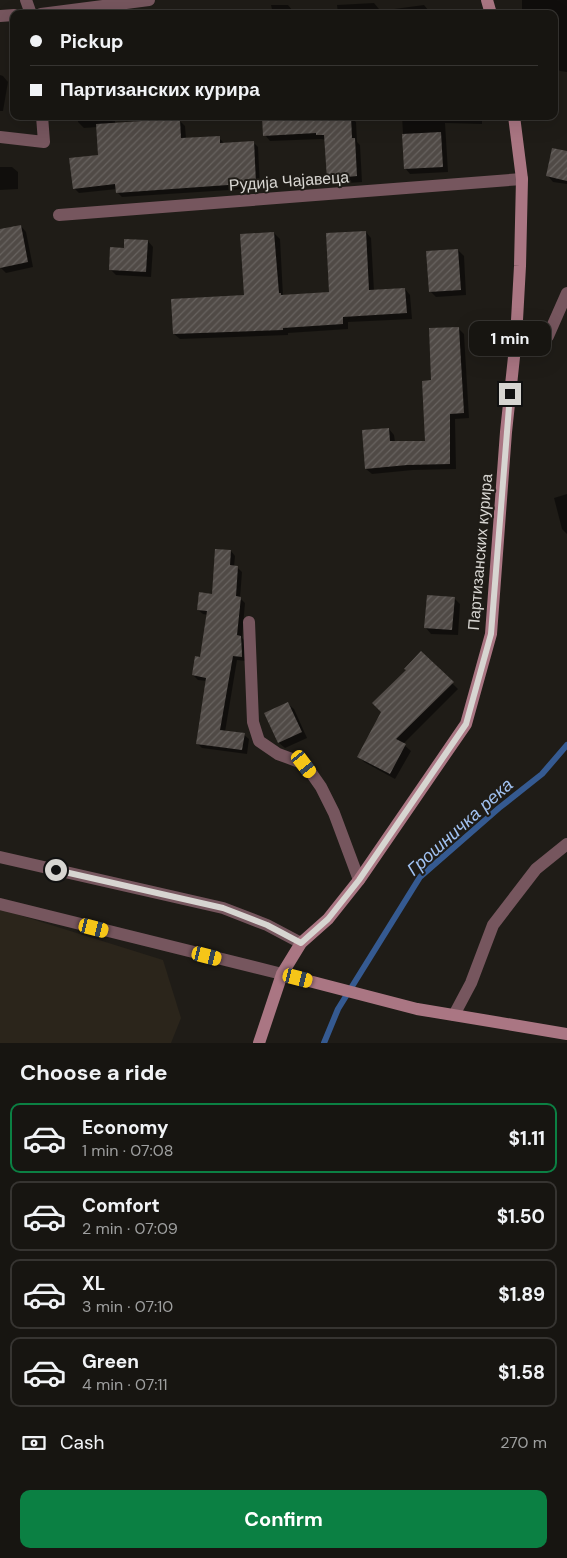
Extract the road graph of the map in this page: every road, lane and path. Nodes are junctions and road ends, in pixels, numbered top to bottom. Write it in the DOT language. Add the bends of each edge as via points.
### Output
graph roads {
  1 [pos="149,0"];
  2 [pos="72,10"];
  3 [pos="42,120"];
  4 [pos="515,120"];
  5 [pos="0,137"];
  6 [pos="522,179"];
  7 [pos="59,215"];
  8 [pos="567,293"];
  9 [pos="516,338"];
  10 [pos="249,622"];
  11 [pos="567,844"];
  12 [pos="0,857"];
  13 [pos="359,880"];
  14 [pos="0,904"];
  15 [pos="301,943"];
  16 [pos="282,974"];
  17 [pos="454,1015"];
  18 [pos="567,1034"];
  19 [pos="259,1043"];
  1 -- 2 [label="street"];
  3 -- 5 [label="street" via="44,142"];
  4 -- 6 [label="street, Партизанских курира"];
  6 -- 7 [label="street, Рудија Чајавеца"];
  6 -- 9 [label="street, Партизанских курира"];
  8 -- 9 [label="street" via="548,336"];
  9 -- 13 [label="street, Партизанских курира" via="491,634 466,724"];
  10 -- 13 [label="street" via="253,722 259,741 278,754 304,764 321,786"];
  11 -- 17 [label="street" via="536,869 493,926 472,983"];
  12 -- 15 [label="street" via="223,908 267,925"];
  13 -- 15 [label="street, Партизанских курира" via="328,919"];
  14 -- 16 [label="street"];
  15 -- 16 [label="street, Партизанских курира"];
  16 -- 17 [label="street" via="417,1009"];
  16 -- 19 [label="street, Партизанских курира"];
  17 -- 18 [label="street"];
}
